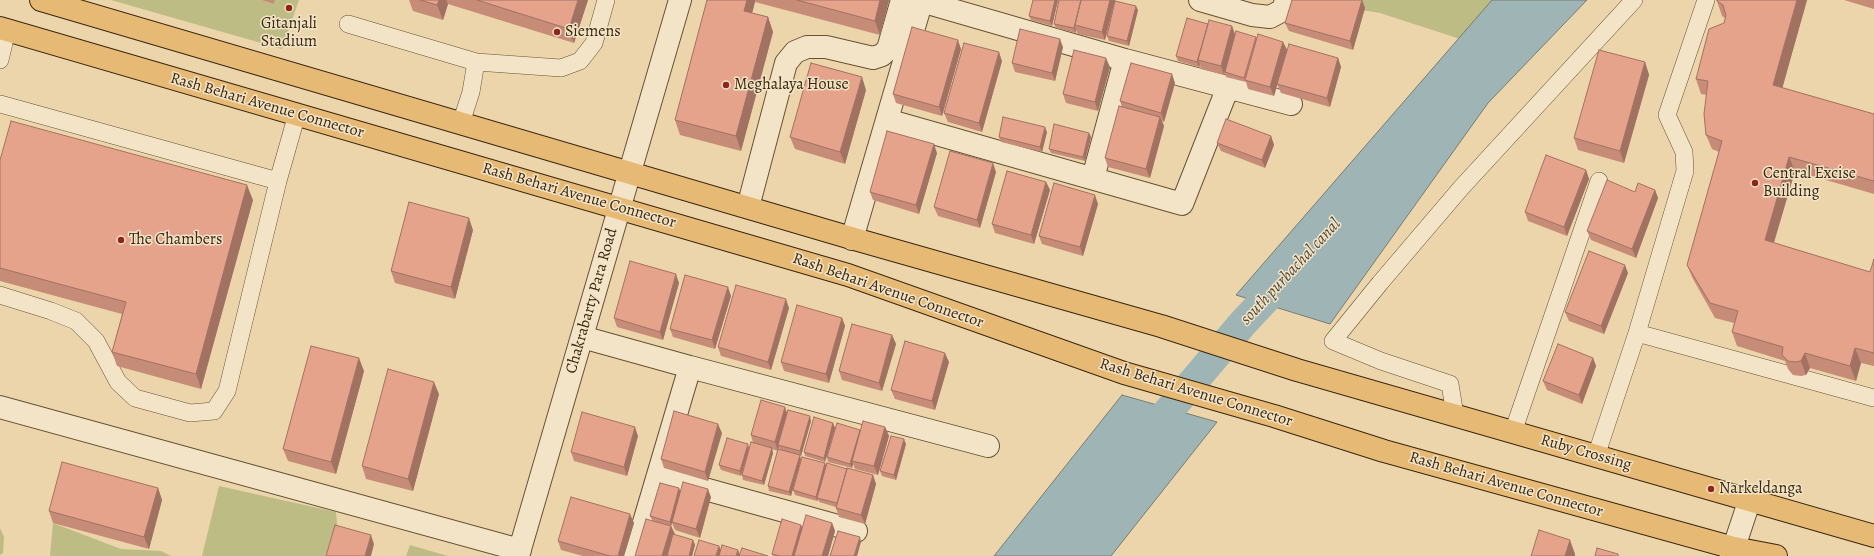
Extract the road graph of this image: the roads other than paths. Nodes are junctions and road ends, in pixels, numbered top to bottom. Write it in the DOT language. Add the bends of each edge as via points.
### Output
graph roads {
  1 [pos="41,0"];
  2 [pos="606,0"];
  3 [pos="680,0"];
  4 [pos="915,0"];
  5 [pos="1200,0"];
  6 [pos="1286,0"];
  7 [pos="1634,0"];
  8 [pos="1706,0"];
  9 [pos="348,24"];
  10 [pos="4,29"];
  11 [pos="0,60"];
  12 [pos="1126,60"];
  13 [pos="476,62"];
  14 [pos="1228,87"];
  15 [pos="0,104"];
  16 [pos="1291,104"];
  17 [pos="297,114"];
  18 [pos="887,120"];
  19 [pos="461,123"];
  20 [pos="629,173"];
  21 [pos="1093,178"];
  22 [pos="278,181"];
  23 [pos="1599,181"];
  24 [pos="748,207"];
  25 [pos="619,208"];
  26 [pos="852,239"];
  27 [pos="0,296"];
  28 [pos="1637,333"];
  29 [pos="582,337"];
  30 [pos="690,366"];
  31 [pos="1874,398"];
  32 [pos="0,407"];
  33 [pos="1455,416"];
  34 [pos="1512,432"];
  35 [pos="988,446"];
  36 [pos="1596,456"];
  37 [pos="658,476"];
  38 [pos="1750,499"];
  39 [pos="856,531"];
  40 [pos="1874,536"];
  41 [pos="1732,552"];
  42 [pos="519,553"];
  43 [pos="634,556"];
  44 [pos="1776,556"];
  1 -- 19 [label="main road"];
  2 -- 13 [label="lane" via="594,43 580,61 562,68"];
  3 -- 20 [label="street, Chakrabarty Para Road"];
  4 -- 12 [label="street"];
  4 -- 18 [label="street"];
  4 -- 24 [label="street" via="888,49 882,55 873,58 826,47 808,47 795,52 786,63"];
  5 -- 6 [label="street" via="1252,15 1270,17 1283,10"];
  7 -- 33 [label="lane" via="1461,188 1333,341 1381,361 1450,384"];
  8 -- 28 [label="lane" via="1668,115 1684,152 1685,171"];
  9 -- 13 [label="lane"];
  10 -- 11 [label="lane"];
  10 -- 17 [label="main road, Rash Behari Avenue Connector"];
  12 -- 14 [label="street"];
  12 -- 21 [label="street"];
  13 -- 19 [label="lane"];
  14 -- 16 [label="street"];
  14 -- 21 [label="street" via="1182,204"];
  15 -- 22 [label="lane"];
  17 -- 22 [label="lane"];
  17 -- 25 [label="main road, Rash Behari Avenue Connector"];
  18 -- 21 [label="street"];
  18 -- 26 [label="street"];
  19 -- 20 [label="main road"];
  20 -- 24 [label="main road"];
  20 -- 25 [label="street, Chakrabarty Para Road"];
  22 -- 27 [label="lane" via="227,391 214,411 190,413 135,398 118,382 96,341 76,321"];
  23 -- 34 [label="lane"];
  24 -- 26 [label="main road"];
  25 -- 29 [label="street, Chakrabarty Para Road"];
  25 -- 41 [label="main road, Rash Behari Avenue Connector" via="848,275 1124,373"];
  26 -- 33 [label="main road, Ruby Crossing" via="1161,326 1297,370"];
  28 -- 31 [label="lane"];
  28 -- 36 [label="lane"];
  29 -- 30 [label="street"];
  29 -- 42 [label="street, Chakrabarty Para Road"];
  30 -- 35 [label="street"];
  30 -- 37 [label="street"];
  32 -- 42 [label="street"];
  33 -- 34 [label="main road, Ruby Crossing"];
  34 -- 36 [label="main road, Ruby Crossing"];
  36 -- 38 [label="main road, Ruby Crossing"];
  37 -- 39 [label="street"];
  37 -- 43 [label="street"];
  38 -- 40 [label="main road, Ruby Crossing"];
  38 -- 41 [label="street"];
  41 -- 44 [label="main road, Rash Behari Avenue Connector"];
}
